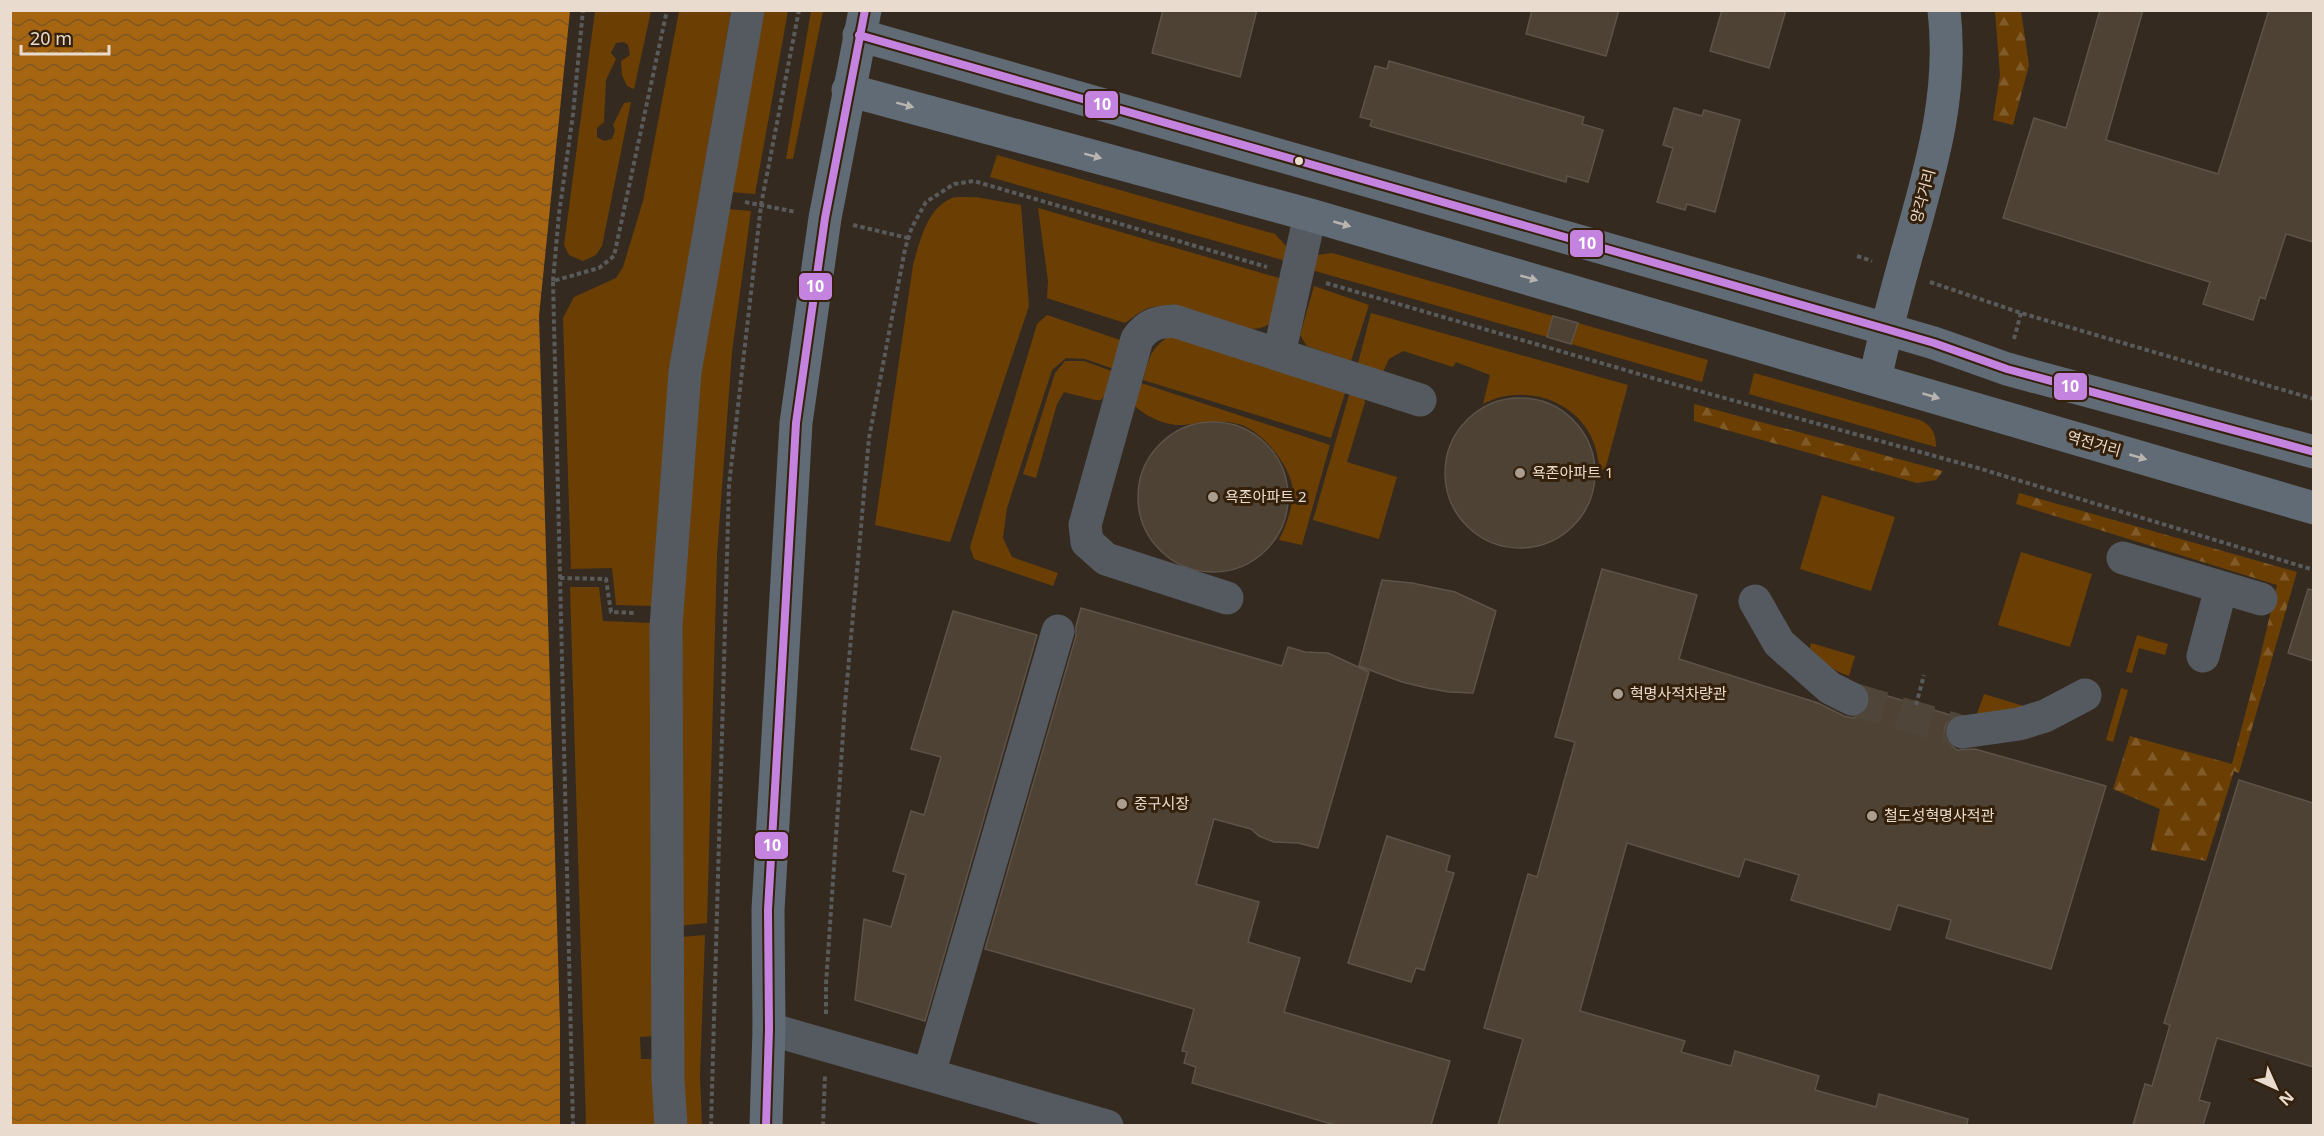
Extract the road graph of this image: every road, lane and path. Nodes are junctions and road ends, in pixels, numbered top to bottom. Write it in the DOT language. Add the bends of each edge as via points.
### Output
graph roads {
  1 [pos="583,10"];
  2 [pos="666,10"];
  3 [pos="748,10"];
  4 [pos="799,10"];
  5 [pos="1944,10"];
  6 [pos="862,23"];
  7 [pos="848,90"];
  8 [pos="1310,214"];
  9 [pos="825,219"];
  10 [pos="908,238"];
  11 [pos="1296,275"];
  12 [pos="553,281"];
  13 [pos="1969,296"];
  14 [pos="1886,328"];
  15 [pos="1279,354"];
  16 [pos="1875,379"];
  17 [pos="2313,399"];
  18 [pos="1420,400"];
  19 [pos="2313,452"];
  20 [pos="2313,508"];
  21 [pos="2122,558"];
  22 [pos="2313,570"];
  23 [pos="560,578"];
  24 [pos="2221,588"];
  25 [pos="1227,598"];
  26 [pos="2261,599"];
  27 [pos="1755,601"];
  28 [pos="667,614"];
  29 [pos="1058,631"];
  30 [pos="2203,656"];
  31 [pos="1924,675"];
  32 [pos="2085,695"];
  33 [pos="1852,699"];
  34 [pos="1916,705"];
  35 [pos="1964,732"];
  36 [pos="769,1029"];
  37 [pos="827,1045"];
  38 [pos="929,1074"];
  39 [pos="573,1125"];
  40 [pos="671,1125"];
  41 [pos="711,1125"];
  42 [pos="766,1125"];
  43 [pos="823,1125"];
  44 [pos="1107,1125"];
  1 -- 12 [label="path"];
  2 -- 12 [label="path" via="614,256 599,268"];
  3 -- 28 [label="street" via="685,372"];
  4 -- 41 [label="path" via="761,204 729,485"];
  5 -- 14 [label="main road, 양각거리" via="1946,78 1937,144"];
  6 -- 7 [label="main road"];
  6 -- 14 [label="main road"];
  7 -- 8 [label="main road, 역전거리, one-way"];
  7 -- 9 [label="main road"];
  8 -- 11 [label="street"];
  8 -- 16 [label="main road, 역전거리, one-way"];
  9 -- 10 [label="path"];
  9 -- 36 [label="main road" via="796,423 768,910"];
  10 -- 11 [label="path" via="926,202 954,184 974,182"];
  10 -- 37 [label="path" via="869,438 843,728 826,984"];
  11 -- 15 [label="street"];
  11 -- 22 [label="path" via="1978,468"];
  12 -- 23 [label="path"];
  13 -- 17 [label="path"];
  14 -- 16 [label="main road, 양각거리"];
  14 -- 19 [label="main road" via="2007,369"];
  15 -- 18 [label="street"];
  15 -- 25 [label="street" via="1174,321 1157,321 1145,328 1137,339 1084,525 1087,542 1106,559"];
  16 -- 20 [label="main road, 역전거리, one-way"];
  21 -- 24 [label="street"];
  23 -- 28 [label="path" via="606,579 611,612"];
  23 -- 39 [label="path"];
  24 -- 26 [label="street"];
  24 -- 30 [label="street"];
  27 -- 33 [label="street" via="1779,643 1830,688"];
  28 -- 40 [label="street"];
  29 -- 38 [label="street"];
  31 -- 34 [label="path"];
  32 -- 35 [label="street" via="2045,716 2019,724"];
  36 -- 37 [label="street"];
  36 -- 42 [label="main road"];
  37 -- 38 [label="street"];
  37 -- 43 [label="path"];
  38 -- 44 [label="street"];
}
